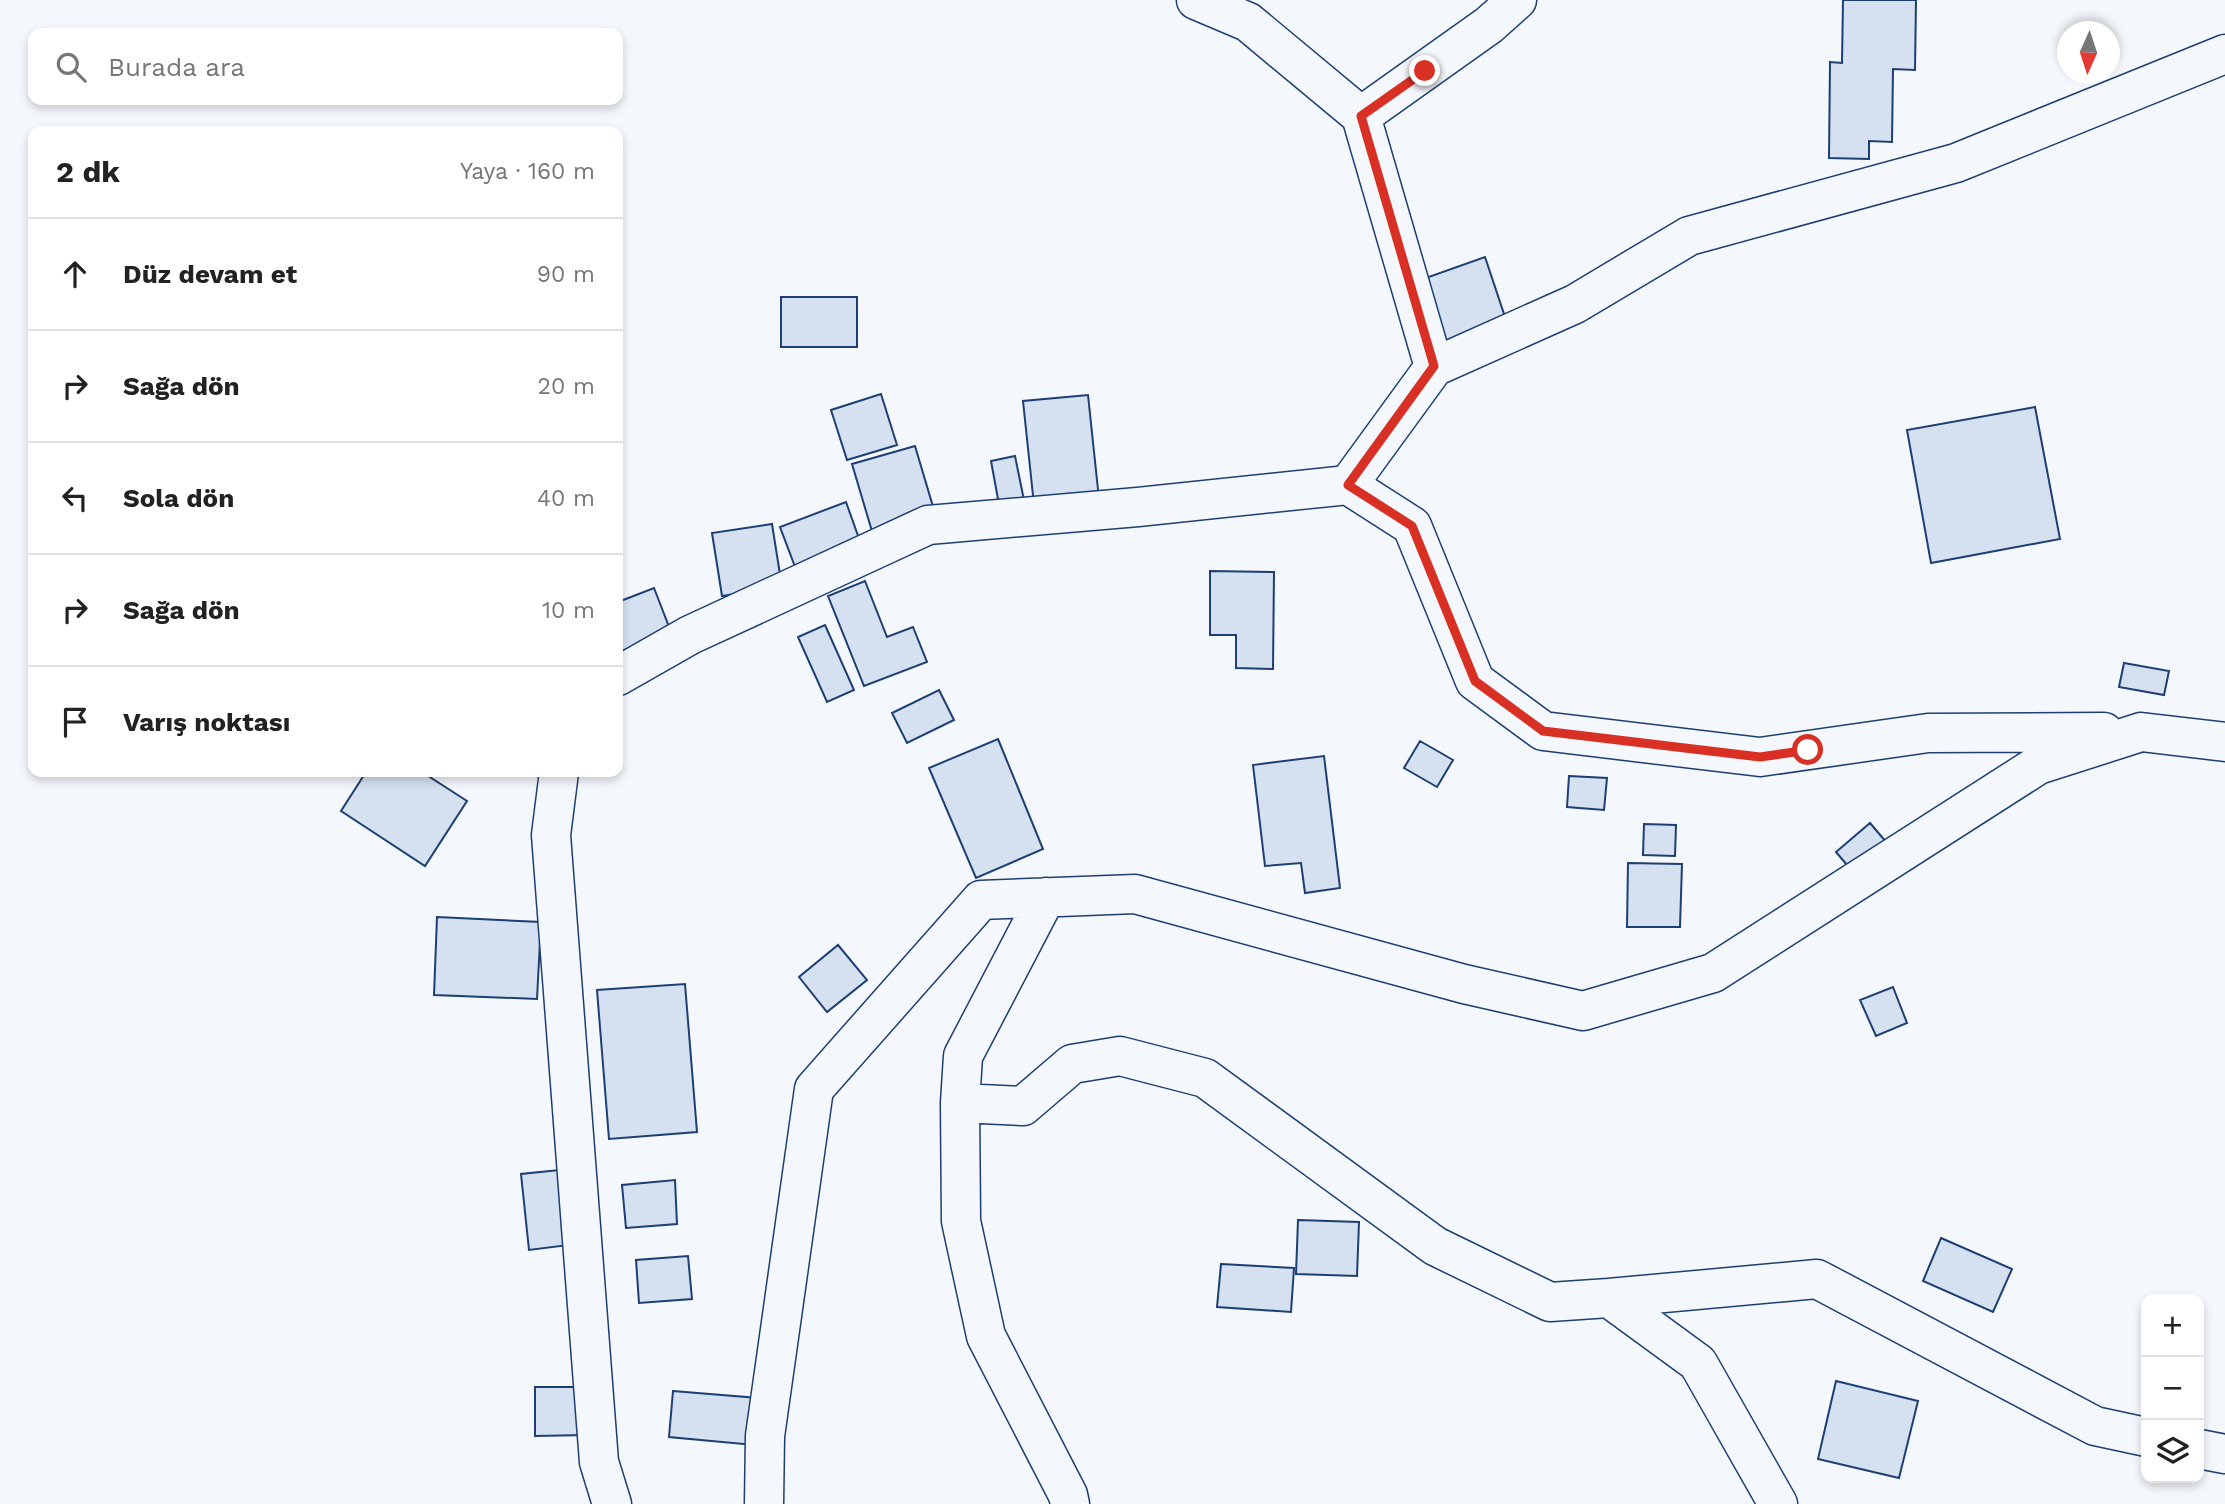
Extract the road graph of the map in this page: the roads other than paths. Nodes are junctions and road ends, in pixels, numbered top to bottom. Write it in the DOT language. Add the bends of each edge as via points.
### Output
graph roads {
  1 [pos="1196,0"];
  2 [pos="1517,0"];
  3 [pos="2225,54"];
  4 [pos="1361,116"];
  5 [pos="1434,366"];
  6 [pos="1348,485"];
  7 [pos="623,673"];
  8 [pos="2141,732"];
  9 [pos="2225,742"];
  10 [pos="558,777"];
  11 [pos="1046,897"];
  12 [pos="960,1103"];
  13 [pos="1609,1298"];
  14 [pos="2141,1436"];
  15 [pos="2204,1450"];
  16 [pos="2225,1454"];
  17 [pos="612,1504"];
  18 [pos="764,1504"];
  19 [pos="1070,1504"];
  20 [pos="1778,1504"];
  1 -- 4 [label="street" via="1248,22"];
  2 -- 4 [label="street"];
  3 -- 5 [label="street" via="1956,163 1689,236 1575,304"];
  4 -- 5 [label="street"];
  5 -- 6 [label="street"];
  6 -- 7 [label="street" via="928,524 690,635"];
  6 -- 8 [label="street" via="1412,526 1475,681 1543,731 1760,757 1928,733"];
  8 -- 9 [label="street"];
  8 -- 11 [label="street" via="2038,765 1713,973 1583,1011 1464,984 1135,894"];
  10 -- 17 [label="street" via="551,835 599,1461"];
  11 -- 12 [label="street" via="963,1056"];
  11 -- 18 [label="street" via="981,900 814,1089 765,1436"];
  12 -- 13 [label="street" via="1023,1106 1072,1064 1120,1056 1205,1078 1435,1246 1550,1302"];
  12 -- 19 [label="street" via="961,1221 986,1336"];
  13 -- 14 [label="street" via="1817,1279 2095,1426"];
  13 -- 20 [label="street" via="1698,1363"];
  15 -- 16 [label="street"];
}
